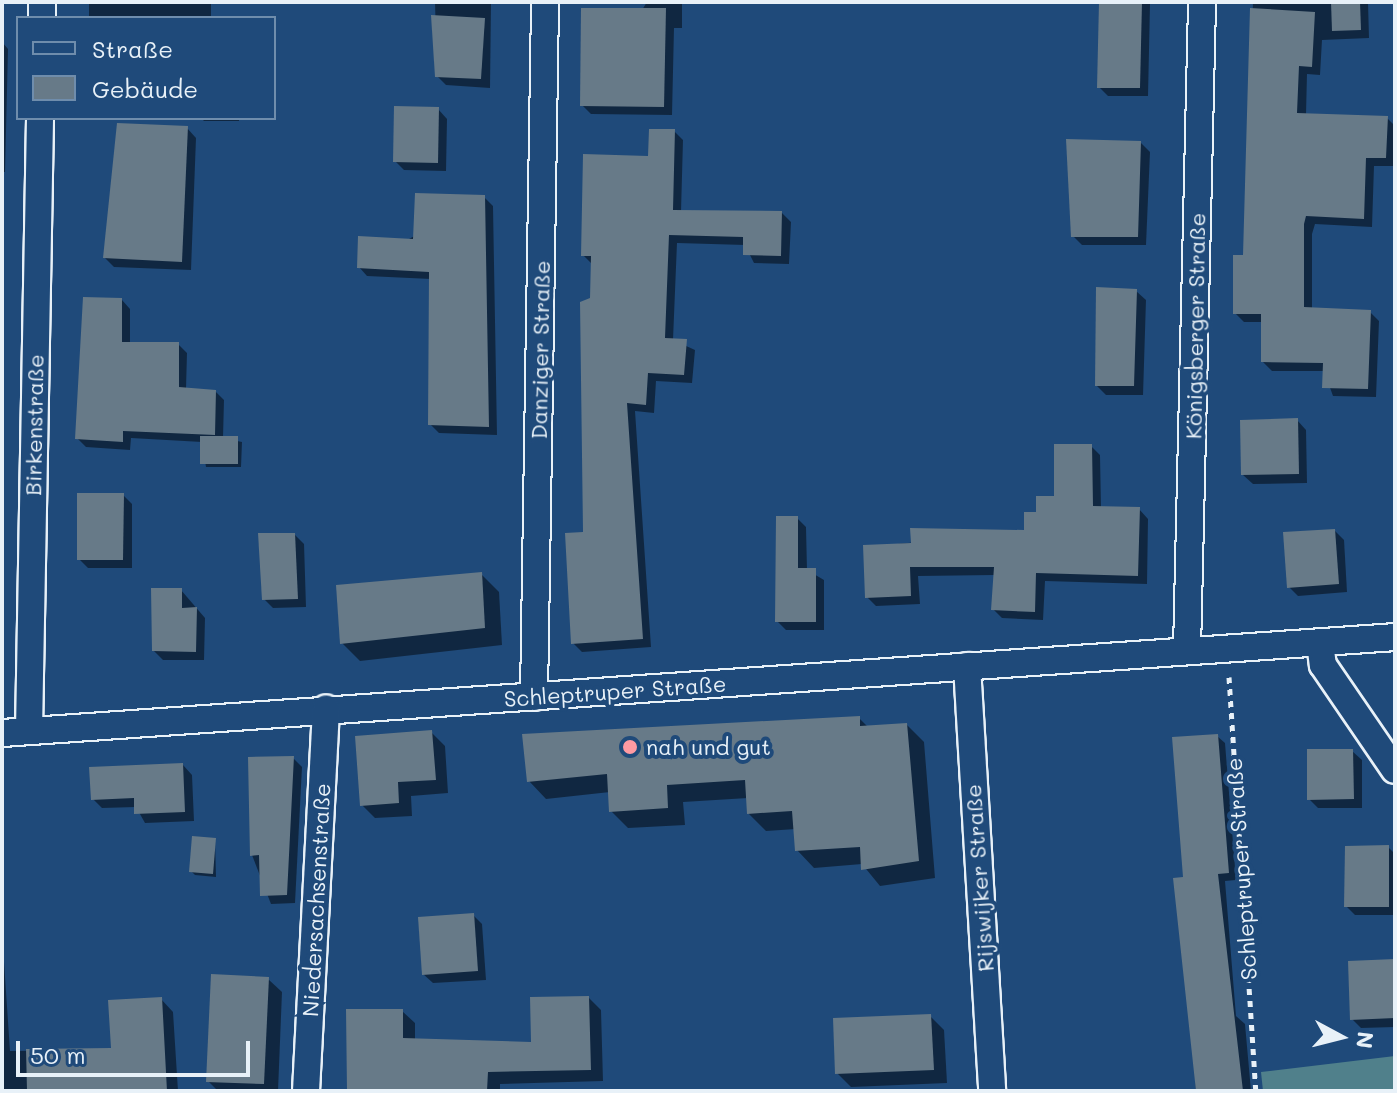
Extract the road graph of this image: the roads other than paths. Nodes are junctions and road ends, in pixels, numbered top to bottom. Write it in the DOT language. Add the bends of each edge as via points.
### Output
graph roads {
  1 [pos="545,2"];
  2 [pos="1202,2"];
  3 [pos="40,120"];
  4 [pos="1395,637"];
  5 [pos="1320,642"];
  6 [pos="1187,650"];
  7 [pos="967,666"];
  8 [pos="534,697"];
  9 [pos="326,709"];
  10 [pos="29,731"];
  11 [pos="2,733"];
  12 [pos="1395,770"];
  13 [pos="306,1091"];
  14 [pos="992,1091"];
  1 -- 8 [label="street, Danziger Straße"];
  2 -- 6 [label="street, Königsberger Straße"];
  3 -- 10 [label="street, Birkenstraße"];
  4 -- 5 [label="street, Schleptruper Straße"];
  5 -- 6 [label="street, Schleptruper Straße"];
  5 -- 12 [label="street" via="1323,665"];
  6 -- 7 [label="street, Schleptruper Straße"];
  7 -- 8 [label="street, Schleptruper Straße"];
  7 -- 14 [label="street, Rijswijker Straße"];
  8 -- 9 [label="street, Schleptruper Straße"];
  9 -- 10 [label="street, Schleptruper Straße"];
  9 -- 13 [label="street, Niedersachsenstraße"];
  10 -- 11 [label="street, Schleptruper Straße"];
}
